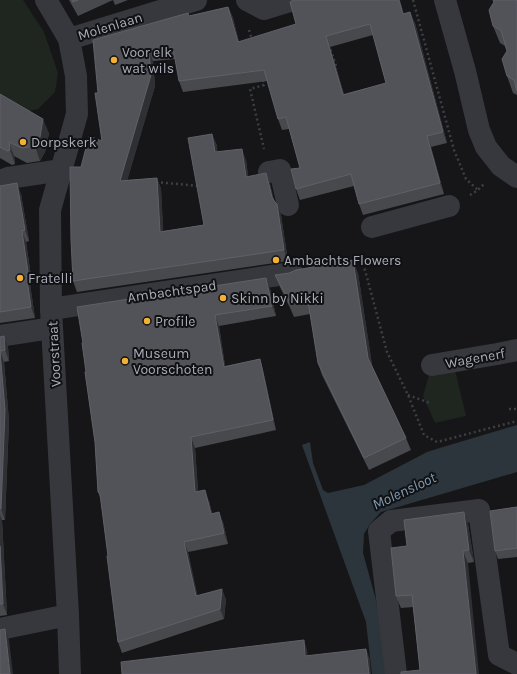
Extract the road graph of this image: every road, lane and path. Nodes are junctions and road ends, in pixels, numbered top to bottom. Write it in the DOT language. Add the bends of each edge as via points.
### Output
graph roads {
  1 [pos="46,0"];
  2 [pos="196,0"];
  3 [pos="247,0"];
  4 [pos="293,0"];
  5 [pos="413,0"];
  6 [pos="445,0"];
  7 [pos="249,30"];
  8 [pos="69,39"];
  9 [pos="328,42"];
  10 [pos="253,43"];
  11 [pos="337,69"];
  12 [pos="262,78"];
  13 [pos="62,170"];
  14 [pos="269,172"];
  15 [pos="509,172"];
  16 [pos="0,181"];
  17 [pos="152,182"];
  18 [pos="206,187"];
  19 [pos="478,190"];
  20 [pos="288,205"];
  21 [pos="449,206"];
  22 [pos="372,227"];
  23 [pos="362,259"];
  24 [pos="292,274"];
  25 [pos="52,318"];
  26 [pos="0,336"];
  27 [pos="517,350"];
  28 [pos="432,365"];
  29 [pos="408,395"];
  30 [pos="430,403"];
  31 [pos="509,409"];
  32 [pos="517,409"];
  33 [pos="517,421"];
  34 [pos="68,615"];
  35 [pos="0,629"];
  36 [pos="517,664"];
  37 [pos="70,674"];
  38 [pos="396,674"];
  1 -- 8 [label="street, Voorstraat"];
  2 -- 8 [label="street, Molenlaan"];
  3 -- 4 [label="street" via="264,9"];
  5 -- 19 [label="path" via="454,150 466,179"];
  6 -- 15 [label="street" via="479,130 486,147"];
  7 -- 10 [label="path"];
  8 -- 13 [label="street, Voorstraat" via="76,76 77,114"];
  9 -- 11 [label="path"];
  12 -- 14 [label="path" via="264,85 250,89"];
  13 -- 16 [label="street"];
  13 -- 25 [label="street, Voorstraat" via="50,210"];
  14 -- 20 [label="street" via="280,170"];
  15 -- 19 [label="path"];
  17 -- 18 [label="path"];
  19 -- 21 [label="path"];
  21 -- 22 [label="street"];
  23 -- 29 [label="path" via="387,352"];
  24 -- 25 [label="street, Ambachtspad"];
  25 -- 26 [label="street, Ambachtspad"];
  25 -- 34 [label="street, Voorstraat"];
  27 -- 28 [label="street, Wagenerf"];
  29 -- 30 [label="path"];
  29 -- 33 [label="path" via="424,435 437,442"];
  31 -- 32 [label="path"];
  34 -- 35 [label="street"];
  34 -- 37 [label="street, Voorstraat"];
  36 -- 38 [label="street" via="499,654 479,510 391,521 379,531"];
}
